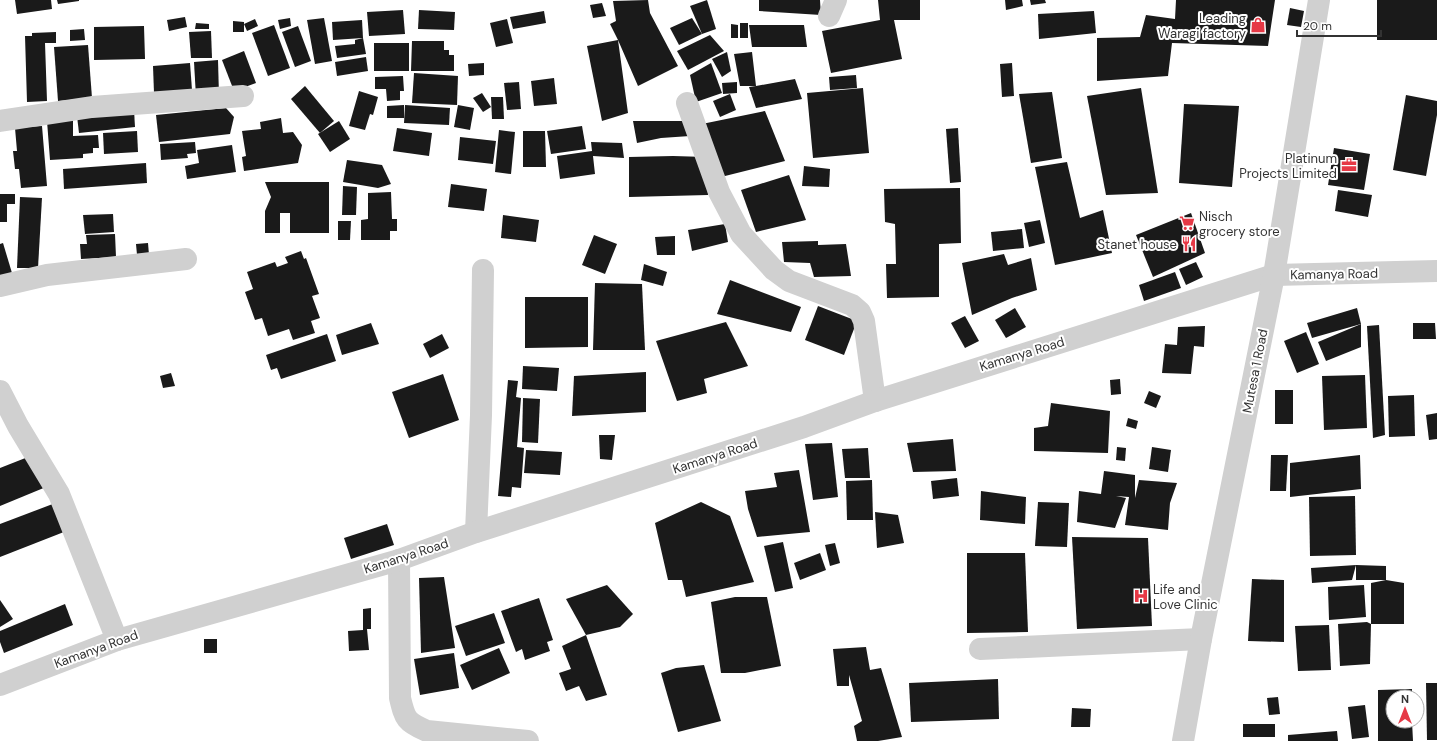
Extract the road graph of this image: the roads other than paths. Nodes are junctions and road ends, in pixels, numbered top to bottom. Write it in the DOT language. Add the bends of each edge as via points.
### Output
graph roads {
  1 [pos="1319,0"];
  2 [pos="243,96"];
  3 [pos="687,103"];
  4 [pos="0,120"];
  5 [pos="186,259"];
  6 [pos="483,270"];
  7 [pos="1437,271"];
  8 [pos="1274,275"];
  9 [pos="0,286"];
  10 [pos="0,391"];
  11 [pos="875,401"];
  12 [pos="476,532"];
  13 [pos="399,560"];
  14 [pos="1201,639"];
  15 [pos="117,640"];
  16 [pos="980,648"];
  17 [pos="0,685"];
  18 [pos="528,741"];
  19 [pos="1183,741"];
  1 -- 8 [label="street, Mutesa 1 Road"];
  2 -- 4 [label="street" via="92,107"];
  3 -- 11 [label="street" via="718,192 741,234 774,270 789,281 852,305 860,312 864,321"];
  5 -- 9 [label="street" via="47,275"];
  6 -- 12 [label="street"];
  7 -- 8 [label="street, Kamanya Road"];
  8 -- 11 [label="street, Kamanya Road"];
  8 -- 14 [label="street, Mutesa 1 Road"];
  10 -- 15 [label="street" via="59,494"];
  11 -- 12 [label="street, Kamanya Road" via="804,427"];
  12 -- 13 [label="street, Kamanya Road"];
  13 -- 15 [label="street, Kamanya Road"];
  13 -- 18 [label="street" via="400,698 405,717 415,726 427,731"];
  14 -- 16 [label="street"];
  14 -- 19 [label="street, Mutesa 1 Road"];
  15 -- 17 [label="street, Kamanya Road"];
}
